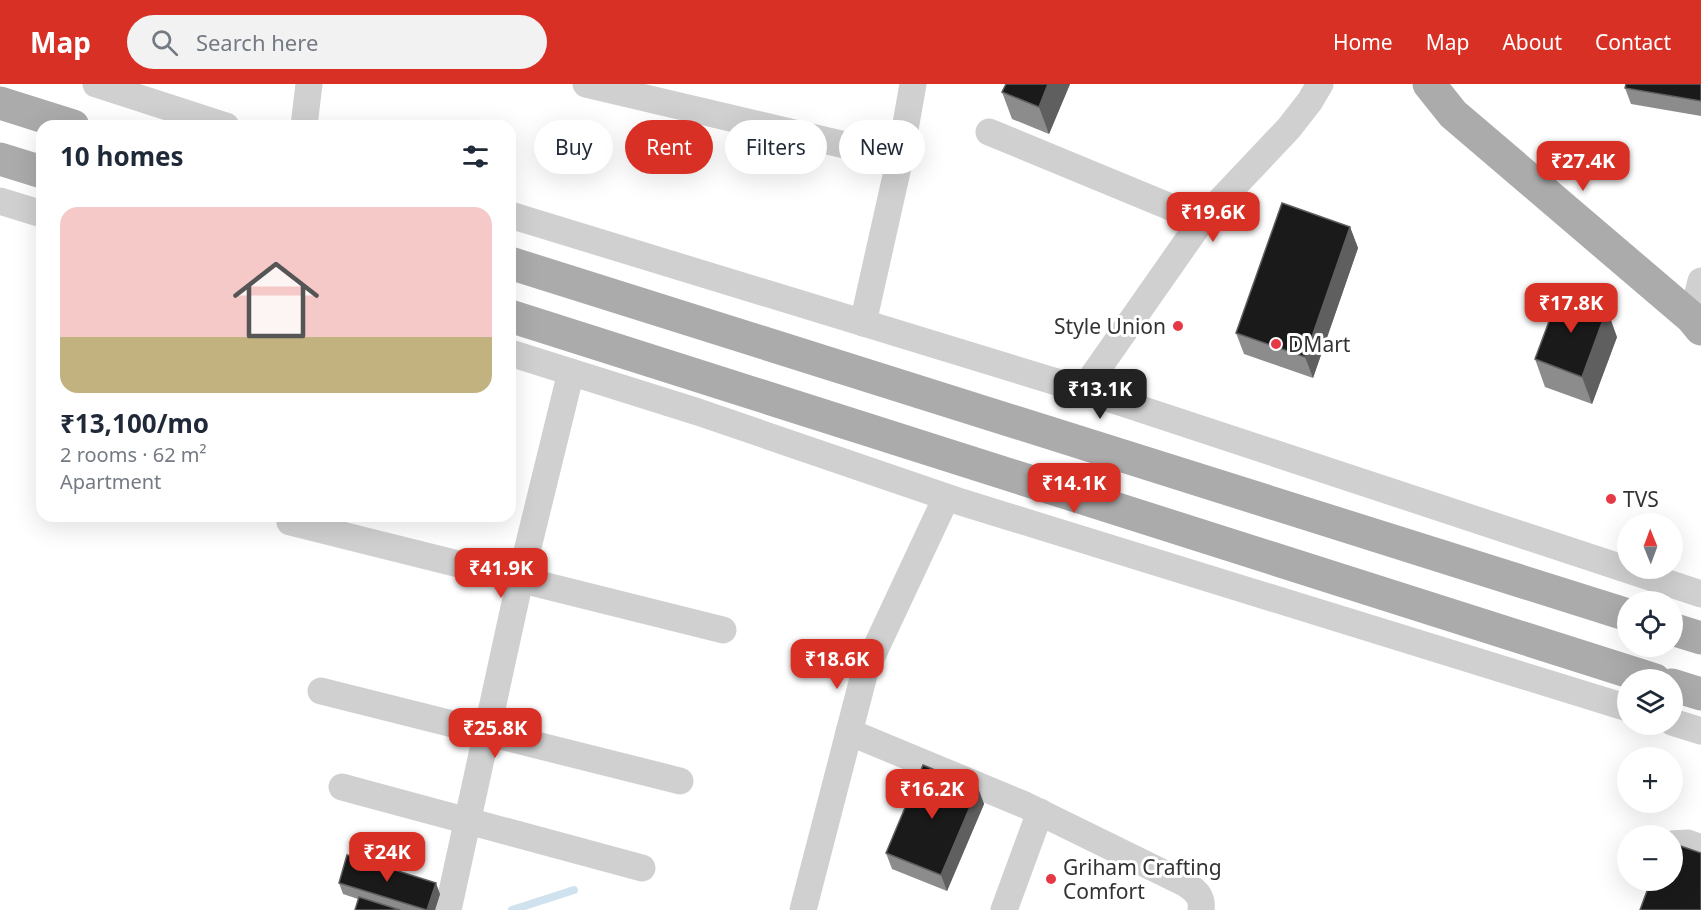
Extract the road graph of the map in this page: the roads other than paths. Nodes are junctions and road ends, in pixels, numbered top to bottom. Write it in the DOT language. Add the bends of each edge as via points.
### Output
graph roads {
  1 [pos="96,84"];
  2 [pos="309,84"];
  3 [pos="586,84"];
  4 [pos="913,84"];
  5 [pos="1320,84"];
  6 [pos="1429,84"];
  7 [pos="0,103"];
  8 [pos="54,120"];
  9 [pos="207,120"];
  10 [pos="305,120"];
  11 [pos="907,120"];
  12 [pos="989,132"];
  13 [pos="839,144"];
  14 [pos="0,159"];
  15 [pos="36,170"];
  16 [pos="896,174"];
  17 [pos="0,201"];
  18 [pos="36,212"];
  19 [pos="516,217"];
  20 [pos="1202,220"];
  21 [pos="516,265"];
  22 [pos="1701,281"];
  23 [pos="516,318"];
  24 [pos="862,323"];
  25 [pos="1697,323"];
  26 [pos="516,355"];
  27 [pos="571,372"];
  28 [pos="1083,390"];
  29 [pos="946,498"];
  30 [pos="290,522"];
  31 [pos="520,580"];
  32 [pos="1701,594"];
  33 [pos="1617,612"];
  34 [pos="723,630"];
  35 [pos="1683,632"];
  36 [pos="1701,638"];
  37 [pos="1620,669"];
  38 [pos="1683,688"];
  39 [pos="321,690"];
  40 [pos="1701,694"];
  41 [pos="1617,705"];
  42 [pos="1683,725"];
  43 [pos="1701,731"];
  44 [pos="849,732"];
  45 [pos="486,734"];
  46 [pos="680,781"];
  47 [pos="342,787"];
  48 [pos="1040,812"];
  49 [pos="467,822"];
  50 [pos="1683,843"];
  51 [pos="1701,848"];
  52 [pos="642,868"];
  53 [pos="448,910"];
  54 [pos="803,910"];
  55 [pos="1004,910"];
  56 [pos="1201,910"];
  1 -- 9 [label="street"];
  2 -- 10 [label="street"];
  3 -- 13 [label="street"];
  4 -- 11 [label="street"];
  5 -- 20 [label="street" via="1289,128"];
  6 -- 25 [label="main road" via="1454,114"];
  7 -- 8 [label="main road"];
  12 -- 20 [label="street"];
  14 -- 15 [label="main road"];
  16 -- 24 [label="street"];
  17 -- 18 [label="street"];
  19 -- 24 [label="street"];
  20 -- 28 [label="street"];
  21 -- 33 [label="main road"];
  22 -- 25 [label="street"];
  23 -- 37 [label="main road"];
  24 -- 28 [label="street"];
  26 -- 27 [label="street"];
  27 -- 29 [label="street"];
  27 -- 31 [label="street"];
  28 -- 32 [label="street"];
  29 -- 41 [label="street"];
  29 -- 44 [label="street" via="865,671"];
  30 -- 31 [label="street"];
  31 -- 34 [label="street"];
  31 -- 45 [label="street"];
  35 -- 36 [label="main road"];
  38 -- 40 [label="main road"];
  39 -- 45 [label="street"];
  42 -- 43 [label="street"];
  44 -- 48 [label="street"];
  44 -- 54 [label="street"];
  45 -- 46 [label="street"];
  45 -- 49 [label="street"];
  47 -- 49 [label="street"];
  48 -- 55 [label="street"];
  48 -- 56 [label="street" via="1186,884 1196,891"];
  49 -- 52 [label="street"];
  49 -- 53 [label="street"];
  50 -- 51 [label="street"];
}
